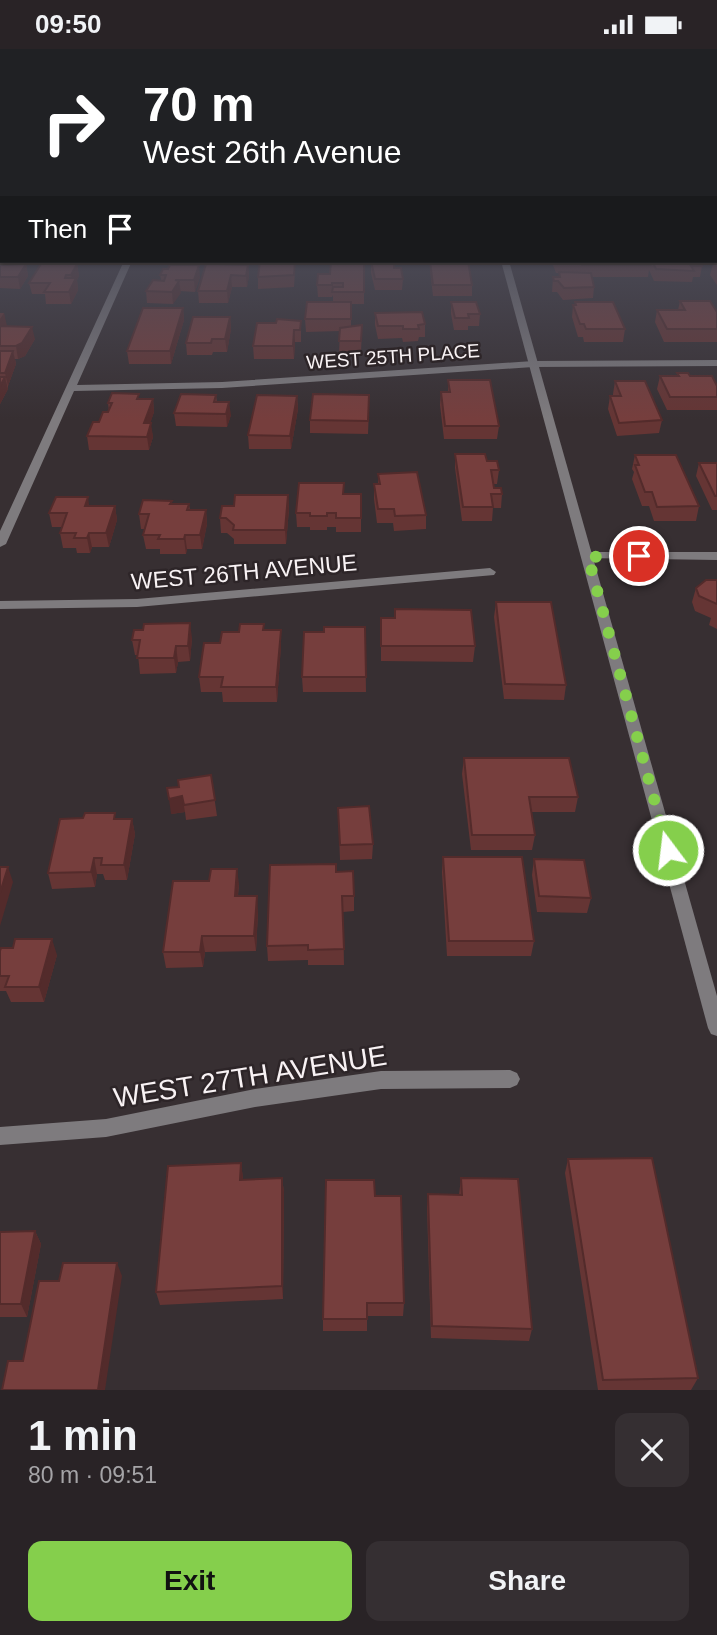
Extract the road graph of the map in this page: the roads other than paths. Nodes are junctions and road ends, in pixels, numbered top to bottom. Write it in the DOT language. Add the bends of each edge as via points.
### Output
graph roads {
  1 [pos="113,294"];
  2 [pos="514,294"];
  3 [pos="717,363"];
  4 [pos="533,364"];
  5 [pos="71,388"];
  6 [pos="0,544"];
  7 [pos="717,556"];
  8 [pos="588,557"];
  9 [pos="490,572"];
  10 [pos="0,604"];
  11 [pos="714,1009"];
  12 [pos="717,1028"];
  13 [pos="510,1079"];
  14 [pos="0,1136"];
  1 -- 5 [label="street"];
  2 -- 4 [label="street"];
  3 -- 4 [label="street, WEST 25TH PLACE"];
  4 -- 5 [label="street, WEST 25TH PLACE" via="222,385"];
  4 -- 8 [label="street"];
  5 -- 6 [label="street"];
  7 -- 8 [label="street"];
  8 -- 11 [label="street"];
  9 -- 10 [label="street, WEST 26TH AVENUE" via="137,603"];
  11 -- 12 [label="street"];
  13 -- 14 [label="street, WEST 27TH AVENUE" via="381,1080 255,1098 106,1128"];
}
